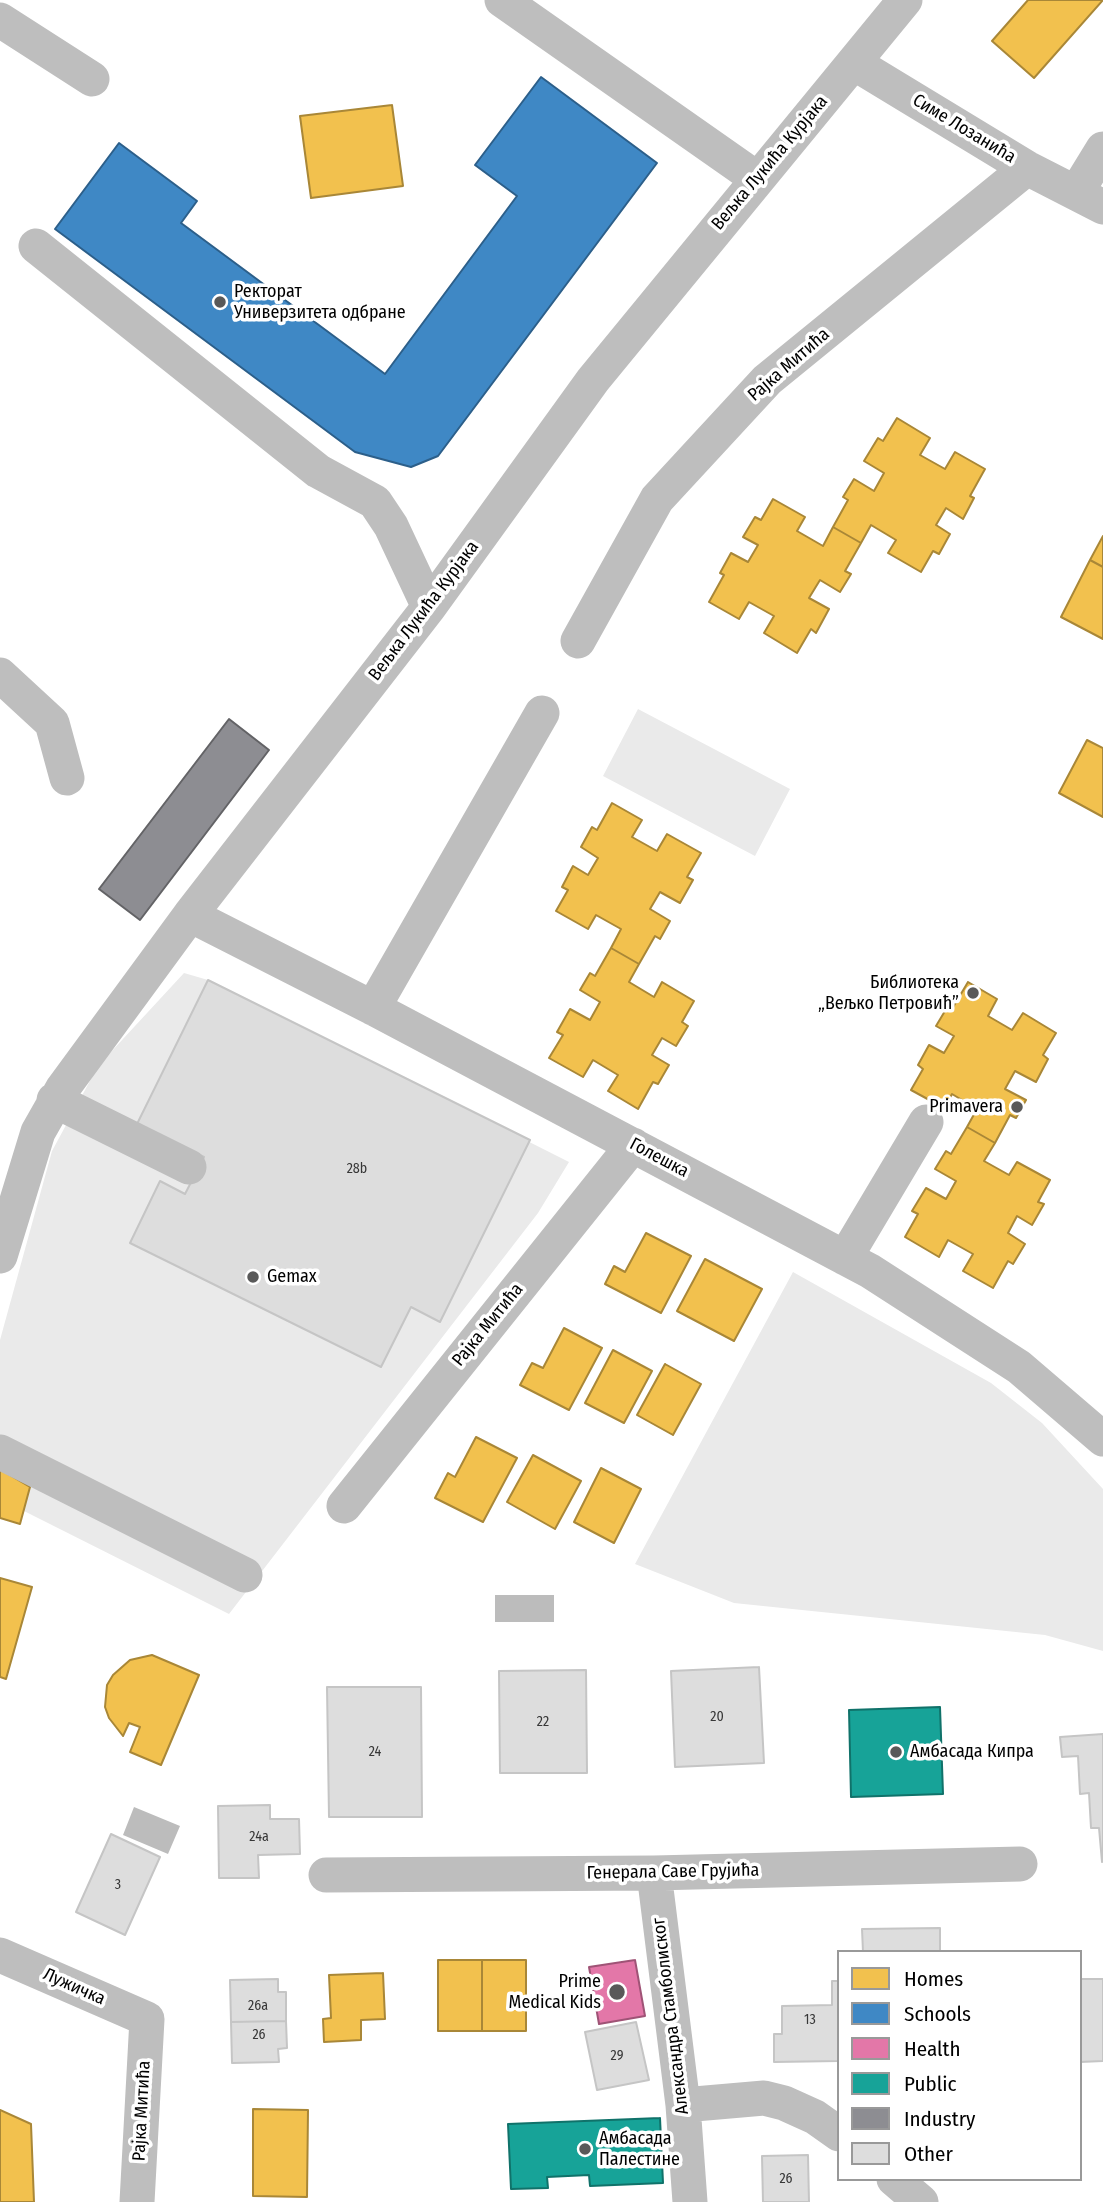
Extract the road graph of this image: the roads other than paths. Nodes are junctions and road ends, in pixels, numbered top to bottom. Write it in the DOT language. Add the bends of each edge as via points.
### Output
graph roads {
  1 [pos="502,0"];
  2 [pos="905,0"];
  3 [pos="0,20"];
  4 [pos="854,62"];
  5 [pos="92,79"];
  6 [pos="1103,149"];
  7 [pos="1027,168"];
  8 [pos="756,178"];
  9 [pos="1090,200"];
  10 [pos="36,246"];
  11 [pos="429,607"];
  12 [pos="578,641"];
  13 [pos="0,675"];
  14 [pos="542,713"];
  15 [pos="67,778"];
  16 [pos="190,915"];
  17 [pos="373,1008"];
  18 [pos="54,1100"];
  19 [pos="926,1122"];
  20 [pos="633,1144"];
  21 [pos="189,1167"];
  22 [pos="0,1256"];
  23 [pos="845,1258"];
  24 [pos="1103,1439"];
  25 [pos="0,1452"];
  26 [pos="344,1506"];
  27 [pos="245,1576"];
  28 [pos="1020,1864"];
  29 [pos="654,1873"];
  30 [pos="326,1875"];
  31 [pos="0,1955"];
  32 [pos="147,2019"];
  33 [pos="683,2105"];
  34 [pos="837,2133"];
  35 [pos="896,2181"];
  36 [pos="137,2202"];
  37 [pos="690,2202"];
  38 [pos="921,2202"];
  1 -- 8 [label="street"];
  2 -- 4 [label="street, Вељка Лукића Курјака"];
  3 -- 5 [label="street"];
  4 -- 7 [label="street, Симе Лозанића"];
  4 -- 8 [label="street, Вељка Лукића Курјака"];
  6 -- 9 [label="street, Симе Лозанића"];
  7 -- 9 [label="street, Симе Лозанића"];
  7 -- 12 [label="street, Рајка Митића" via="766,380 657,499"];
  8 -- 11 [label="street, Вељка Лукића Курјака" via="593,380"];
  10 -- 11 [label="street" via="318,471 375,502"];
  11 -- 16 [label="street, Вељка Лукића Курјака"];
  13 -- 15 [label="street" via="52,723"];
  14 -- 17 [label="street"];
  16 -- 17 [label="street, Голешка"];
  16 -- 18 [label="street, Вељка Лукића Курјака"];
  17 -- 20 [label="street, Голешка"];
  18 -- 21 [label="street"];
  18 -- 22 [label="street, Вељка Лукића Курјака" via="25,1169"];
  19 -- 23 [label="street"];
  20 -- 23 [label="street, Голешка"];
  20 -- 26 [label="street, Рајка Митића"];
  23 -- 24 [label="street, Голешка" via="1019,1367"];
  25 -- 27 [label="street"];
  28 -- 29 [label="street, Генерала Саве Грујића"];
  29 -- 30 [label="street, Генерала Саве Грујића"];
  29 -- 33 [label="street, Александра Стамболиског"];
  31 -- 32 [label="street, Лужичка"];
  32 -- 36 [label="street, Рајка Митића"];
  33 -- 34 [label="street" via="764,2098 784,2102"];
  33 -- 37 [label="street, Александра Стамболиског"];
  35 -- 38 [label="street"];
}
